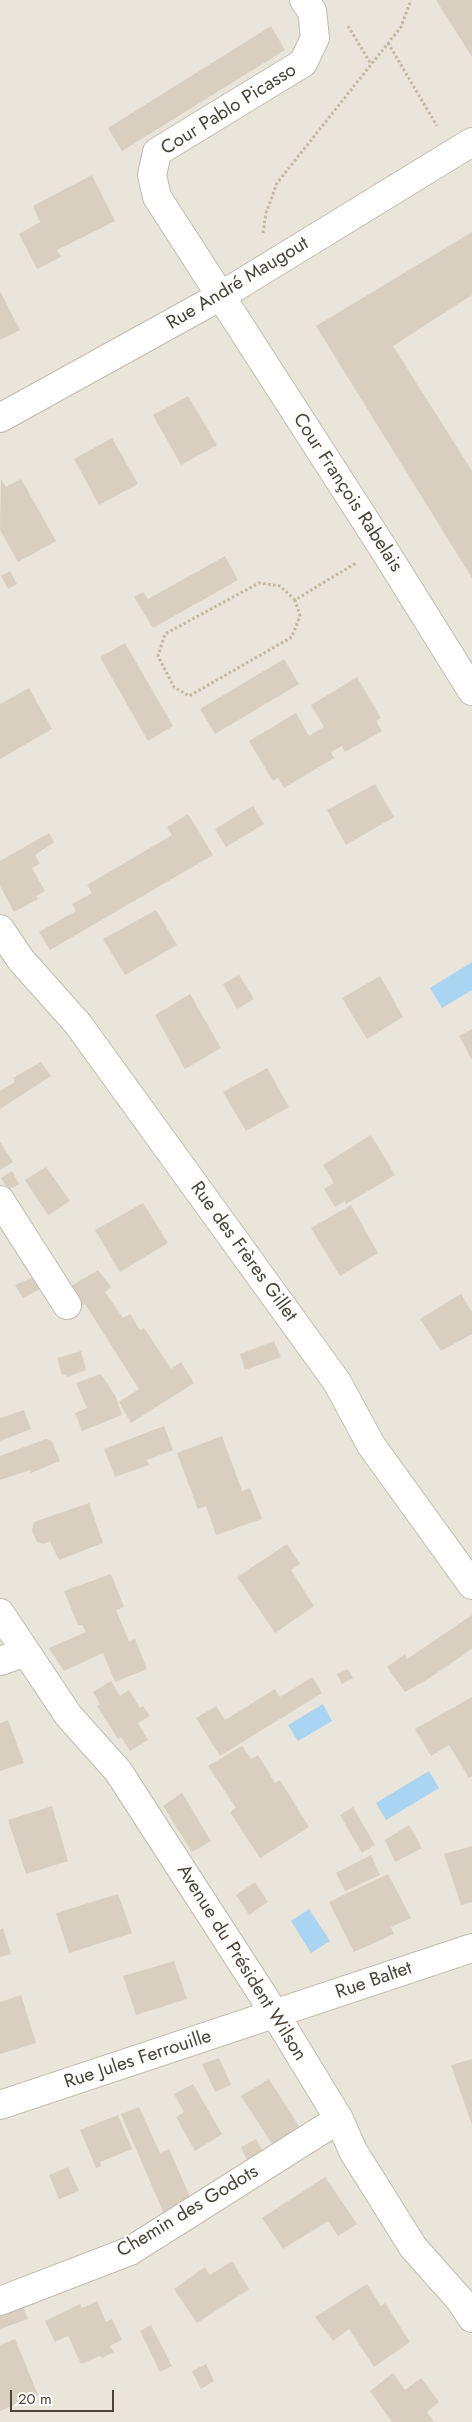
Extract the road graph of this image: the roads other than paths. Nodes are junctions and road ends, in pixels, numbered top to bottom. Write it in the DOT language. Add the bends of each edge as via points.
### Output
graph roads {
  1 [pos="304,0"];
  2 [pos="463,147"];
  3 [pos="219,297"];
  4 [pos="0,418"];
  5 [pos="472,692"];
  6 [pos="0,929"];
  7 [pos="0,1200"];
  8 [pos="67,1305"];
  9 [pos="472,1584"];
  10 [pos="0,1613"];
  11 [pos="26,1652"];
  12 [pos="0,1661"];
  13 [pos="472,1948"];
  14 [pos="275,2014"];
  15 [pos="0,2106"];
  16 [pos="339,2119"];
  17 [pos="0,2301"];
  18 [pos="472,2318"];
  1 -- 3 [label="street, Cour Pablo Picasso" via="312,11 315,38 303,64 157,152 152,175 157,197"];
  2 -- 3 [label="street, Rue André Maugout"];
  3 -- 4 [label="street, Rue André Maugout"];
  3 -- 5 [label="street, Cour François Rabelais" via="383,548"];
  6 -- 9 [label="street, Rue des Frères Gillet" via="20,960 78,1024 331,1374 371,1445"];
  7 -- 8 [label="street"];
  10 -- 11 [label="street, Avenue du Président Wilson"];
  11 -- 12 [label="street"];
  11 -- 14 [label="street, Avenue du Président Wilson" via="68,1714 118,1771"];
  13 -- 14 [label="street, Rue Baltet"];
  14 -- 15 [label="street, Rue Jules Ferrouille"];
  14 -- 16 [label="street, Avenue du Président Wilson"];
  16 -- 17 [label="street, Chemin des Godots" via="130,2251"];
  16 -- 18 [label="street, Avenue du Président Wilson" via="353,2151 413,2247"];
}
